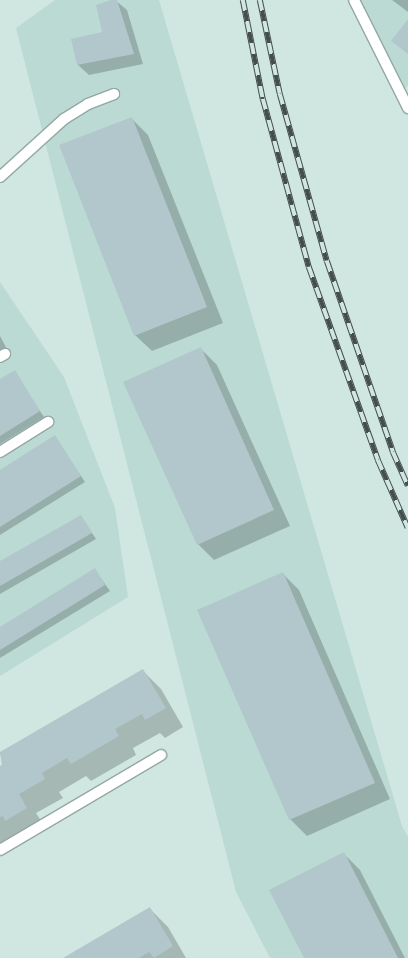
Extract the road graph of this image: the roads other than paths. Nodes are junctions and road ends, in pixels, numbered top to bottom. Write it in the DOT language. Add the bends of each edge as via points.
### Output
graph roads {
  1 [pos="354,0"];
  2 [pos="114,94"];
  3 [pos="408,108"];
  4 [pos="0,177"];
  5 [pos="48,422"];
  6 [pos="0,452"];
  7 [pos="161,755"];
  8 [pos="0,850"];
  1 -- 3 [label="lane"];
  2 -- 4 [label="lane" via="88,104 64,119"];
  5 -- 6 [label="lane"];
  7 -- 8 [label="lane"];
}
